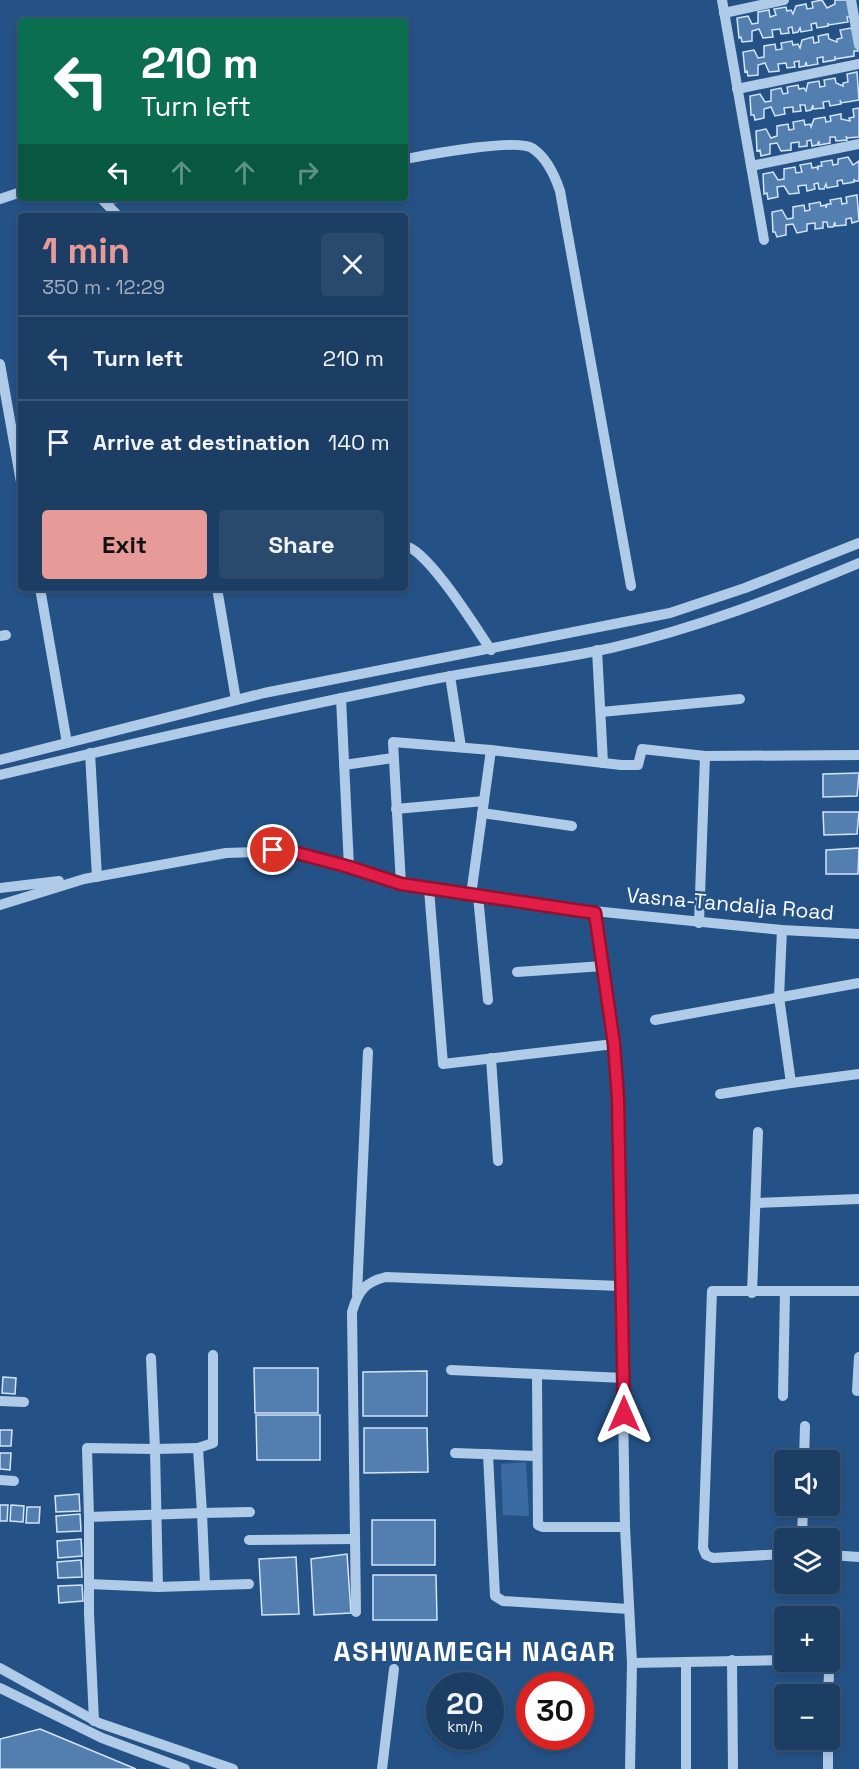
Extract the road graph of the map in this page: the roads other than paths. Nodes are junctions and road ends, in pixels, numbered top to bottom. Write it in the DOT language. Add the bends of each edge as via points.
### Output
graph roads {
  1 [pos="722,0"];
  2 [pos="784,0"];
  3 [pos="851,0"];
  4 [pos="724,13"];
  5 [pos="859,45"];
  6 [pos="859,64"];
  7 [pos="737,89"];
  8 [pos="859,144"];
  9 [pos="408,159"];
  10 [pos="751,166"];
  11 [pos="18,193"];
  12 [pos="0,199"];
  13 [pos="105,201"];
  14 [pos="115,213"];
  15 [pos="764,240"];
  16 [pos="0,364"];
  17 [pos="18,465"];
  18 [pos="859,543"];
  19 [pos="408,547"];
  20 [pos="859,563"];
  21 [pos="631,586"];
  22 [pos="41,591"];
  23 [pos="218,591"];
  24 [pos="491,650"];
  25 [pos="597,650"];
  26 [pos="450,676"];
  27 [pos="341,698"];
  28 [pos="740,699"];
  29 [pos="236,700"];
  30 [pos="601,712"];
  31 [pos="67,742"];
  32 [pos="461,747"];
  33 [pos="491,750"];
  34 [pos="90,753"];
  35 [pos="859,755"];
  36 [pos="705,756"];
  37 [pos="393,758"];
  38 [pos="0,760"];
  39 [pos="603,763"];
  40 [pos="344,765"];
  41 [pos="0,775"];
  42 [pos="484,801"];
  43 [pos="396,809"];
  44 [pos="482,813"];
  45 [pos="572,826"];
  46 [pos="349,867"];
  47 [pos="97,877"];
  48 [pos="84,879"];
  49 [pos="401,884"];
  50 [pos="0,888"];
  51 [pos="429,889"];
  52 [pos="474,896"];
  53 [pos="0,905"];
  54 [pos="595,913"];
  55 [pos="699,923"];
  56 [pos="782,930"];
  57 [pos="859,934"];
  58 [pos="603,966"];
  59 [pos="517,972"];
  60 [pos="859,983"];
  61 [pos="778,997"];
  62 [pos="488,1000"];
  63 [pos="655,1020"];
  64 [pos="614,1044"];
  65 [pos="368,1052"];
  66 [pos="491,1058"];
  67 [pos="859,1074"];
  68 [pos="791,1083"];
  69 [pos="720,1094"];
  70 [pos="758,1132"];
  71 [pos="498,1161"];
  72 [pos="859,1199"];
  73 [pos="756,1203"];
  74 [pos="621,1286"];
  75 [pos="859,1291"];
  76 [pos="785,1292"];
  77 [pos="752,1293"];
  78 [pos="357,1294"];
  79 [pos="213,1355"];
  80 [pos="859,1357"];
  81 [pos="151,1358"];
  82 [pos="451,1370"];
  83 [pos="537,1374"];
  84 [pos="624,1378"];
  85 [pos="857,1391"];
  86 [pos="783,1396"];
  87 [pos="0,1401"];
  88 [pos="24,1402"];
  89 [pos="805,1426"];
  90 [pos="198,1448"];
  91 [pos="155,1449"];
  92 [pos="804,1450"];
  93 [pos="455,1453"];
  94 [pos="488,1454"];
  95 [pos="536,1456"];
  96 [pos="0,1480"];
  97 [pos="14,1481"];
  98 [pos="250,1512"];
  99 [pos="202,1513"];
  100 [pos="156,1515"];
  101 [pos="89,1517"];
  102 [pos="625,1527"];
  103 [pos="354,1539"];
  104 [pos="249,1540"];
  105 [pos="774,1555"];
  106 [pos="840,1556"];
  107 [pos="859,1557"];
  108 [pos="89,1584"];
  109 [pos="205,1584"];
  110 [pos="249,1584"];
  111 [pos="158,1587"];
  112 [pos="629,1609"];
  113 [pos="356,1612"];
  114 [pos="774,1659"];
  115 [pos="732,1660"];
  116 [pos="686,1662"];
  117 [pos="632,1663"];
  118 [pos="0,1668"];
  119 [pos="394,1669"];
  120 [pos="0,1688"];
  121 [pos="94,1721"];
  122 [pos="828,1750"];
  123 [pos="199,1763"];
  124 [pos="185,1769"];
  125 [pos="233,1769"];
  126 [pos="382,1769"];
  127 [pos="630,1769"];
  128 [pos="686,1769"];
  129 [pos="733,1769"];
  130 [pos="828,1769"];
  1 -- 4 [label="street"];
  2 -- 4 [label="street"];
  3 -- 5 [label="street"];
  4 -- 7 [label="street"];
  6 -- 7 [label="street"];
  7 -- 10 [label="street"];
  8 -- 10 [label="street"];
  9 -- 21 [label="street" via="522,145 532,148 555,176"];
  10 -- 15 [label="street"];
  11 -- 12 [label="street"];
  13 -- 14 [label="street"];
  16 -- 17 [label="street"];
  18 -- 24 [label="street" via="670,613"];
  19 -- 24 [label="street" via="420,553 440,577"];
  20 -- 25 [label="street" via="696,625"];
  22 -- 31 [label="street"];
  23 -- 29 [label="street"];
  24 -- 29 [label="street"];
  25 -- 26 [label="street"];
  25 -- 30 [label="street"];
  26 -- 27 [label="street"];
  26 -- 32 [label="street"];
  27 -- 34 [label="street"];
  27 -- 40 [label="street"];
  28 -- 30 [label="street"];
  29 -- 31 [label="street"];
  30 -- 39 [label="street"];
  31 -- 38 [label="street"];
  32 -- 33 [label="street"];
  32 -- 37 [label="street" via="393,742"];
  33 -- 39 [label="street"];
  33 -- 42 [label="street"];
  34 -- 41 [label="street"];
  34 -- 47 [label="street"];
  35 -- 36 [label="street"];
  36 -- 39 [label="street" via="642,749 638,765"];
  36 -- 55 [label="street"];
  37 -- 40 [label="street"];
  37 -- 43 [label="street"];
  40 -- 46 [label="street"];
  42 -- 43 [label="street"];
  42 -- 44 [label="street"];
  43 -- 49 [label="street"];
  44 -- 45 [label="street"];
  44 -- 52 [label="street"];
  46 -- 47 [label="street, Vasna-Tandalja Road" via="286,850 260,851 226,853"];
  46 -- 49 [label="street, Vasna-Tandalja Road"];
  47 -- 48 [label="street, Vasna-Tandalja Road"];
  48 -- 50 [label="street"];
  48 -- 53 [label="street, Vasna-Tandalja Road"];
  49 -- 51 [label="street, Vasna-Tandalja Road"];
  51 -- 52 [label="street, Vasna-Tandalja Road"];
  51 -- 66 [label="street" via="443,1064"];
  52 -- 54 [label="street, Vasna-Tandalja Road"];
  52 -- 62 [label="street"];
  54 -- 55 [label="street, Vasna-Tandalja Road"];
  54 -- 58 [label="street"];
  55 -- 56 [label="street, Vasna-Tandalja Road"];
  56 -- 57 [label="street, Vasna-Tandalja Road"];
  56 -- 61 [label="street"];
  58 -- 59 [label="street"];
  58 -- 64 [label="street"];
  60 -- 61 [label="street"];
  61 -- 63 [label="street"];
  61 -- 68 [label="street"];
  64 -- 66 [label="street"];
  64 -- 74 [label="street" via="621,1149"];
  65 -- 78 [label="street"];
  66 -- 71 [label="street"];
  67 -- 68 [label="street"];
  68 -- 69 [label="street"];
  70 -- 73 [label="street"];
  72 -- 73 [label="street"];
  73 -- 77 [label="street"];
  74 -- 78 [label="street" via="387,1277 367,1284"];
  74 -- 84 [label="street"];
  75 -- 76 [label="street"];
  76 -- 77 [label="street"];
  76 -- 86 [label="street"];
  77 -- 105 [label="street" via="712,1291 703,1548 713,1558"];
  78 -- 103 [label="street" via="352,1312"];
  79 -- 90 [label="street" via="213,1443"];
  80 -- 85 [label="street"];
  81 -- 91 [label="street"];
  82 -- 83 [label="street"];
  83 -- 84 [label="street"];
  83 -- 95 [label="street"];
  84 -- 102 [label="street"];
  87 -- 88 [label="street"];
  89 -- 92 [label="street"];
  90 -- 91 [label="street"];
  90 -- 99 [label="street"];
  91 -- 100 [label="street"];
  91 -- 101 [label="street" via="87,1448"];
  93 -- 94 [label="street"];
  94 -- 95 [label="street"];
  94 -- 112 [label="street" via="495,1596 503,1601"];
  95 -- 102 [label="street" via="538,1524"];
  96 -- 97 [label="street"];
  98 -- 99 [label="street"];
  99 -- 100 [label="street"];
  99 -- 109 [label="street"];
  100 -- 101 [label="street"];
  100 -- 111 [label="street"];
  101 -- 108 [label="street"];
  102 -- 112 [label="street"];
  103 -- 104 [label="street"];
  103 -- 113 [label="street"];
  106 -- 107 [label="street"];
  108 -- 111 [label="street"];
  108 -- 121 [label="street"];
  109 -- 110 [label="street"];
  109 -- 111 [label="street"];
  112 -- 117 [label="street"];
  114 -- 115 [label="street"];
  115 -- 116 [label="street"];
  115 -- 129 [label="street"];
  116 -- 117 [label="street"];
  116 -- 128 [label="street"];
  117 -- 127 [label="street"];
  118 -- 121 [label="street"];
  119 -- 126 [label="street"];
  120 -- 124 [label="street" via="102,1738"];
  121 -- 123 [label="street"];
  122 -- 130 [label="street"];
  123 -- 125 [label="street"];
}
